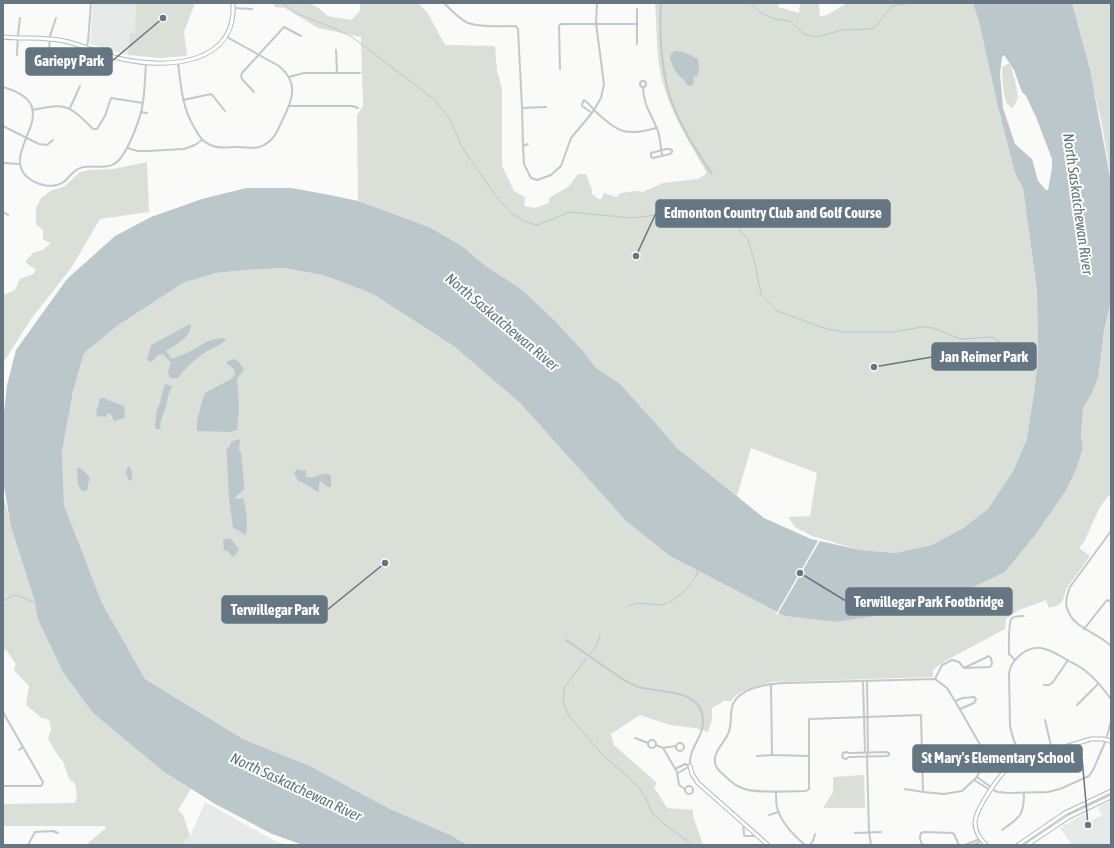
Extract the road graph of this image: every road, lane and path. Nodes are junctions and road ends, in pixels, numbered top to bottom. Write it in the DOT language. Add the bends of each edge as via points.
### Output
graph roads {
  1 [pos="91,3"];
  2 [pos="233,3"];
  3 [pos="444,3"];
  4 [pos="597,3"];
  5 [pos="661,3"];
  6 [pos="233,8"];
  7 [pos="252,9"];
  8 [pos="637,9"];
  9 [pos="20,18"];
  10 [pos="56,18"];
  11 [pos="596,24"];
  12 [pos="637,24"];
  13 [pos="225,36"];
  14 [pos="301,36"];
  15 [pos="3,37"];
  16 [pos="17,38"];
  17 [pos="50,39"];
  18 [pos="637,44"];
  19 [pos="86,48"];
  20 [pos="336,50"];
  21 [pos="259,54"];
  22 [pos="17,55"];
  23 [pos="178,62"];
  24 [pos="146,63"];
  25 [pos="560,69"];
  26 [pos="48,71"];
  27 [pos="337,73"];
  28 [pos="360,73"];
  29 [pos="289,77"];
  30 [pos="80,86"];
  31 [pos="3,87"];
  32 [pos="643,87"];
  33 [pos="254,92"];
  34 [pos="183,100"];
  35 [pos="143,103"];
  36 [pos="290,106"];
  37 [pos="546,107"];
  38 [pos="70,108"];
  39 [pos="358,108"];
  40 [pos="522,108"];
  41 [pos="32,110"];
  42 [pos="225,110"];
  43 [pos="594,110"];
  44 [pos="141,112"];
  45 [pos="147,113"];
  46 [pos="592,113"];
  47 [pos="3,126"];
  48 [pos="656,128"];
  49 [pos="26,138"];
  50 [pos="53,140"];
  51 [pos="202,140"];
  52 [pos="528,144"];
  53 [pos="523,146"];
  54 [pos="127,148"];
  55 [pos="661,150"];
  56 [pos="662,156"];
  57 [pos="3,163"];
  58 [pos="19,164"];
  59 [pos="712,174"];
  60 [pos="3,212"];
  61 [pos="8,215"];
  62 [pos="1111,531"];
  63 [pos="1111,602"];
  64 [pos="1024,616"];
  65 [pos="1084,628"];
  66 [pos="566,640"];
  67 [pos="1111,646"];
  68 [pos="1015,660"];
  69 [pos="1068,660"];
  70 [pos="964,668"];
  71 [pos="935,679"];
  72 [pos="863,681"];
  73 [pos="867,681"];
  74 [pos="771,684"];
  75 [pos="1098,684"];
  76 [pos="1044,685"];
  77 [pos="1111,699"];
  78 [pos="955,701"];
  79 [pos="1077,705"];
  80 [pos="960,709"];
  81 [pos="3,712"];
  82 [pos="864,716"];
  83 [pos="867,716"];
  84 [pos="4,718"];
  85 [pos="1045,720"];
  86 [pos="1111,721"];
  87 [pos="635,738"];
  88 [pos="1106,740"];
  89 [pos="1111,741"];
  90 [pos="648,743"];
  91 [pos="656,745"];
  92 [pos="676,746"];
  93 [pos="23,747"];
  94 [pos="663,748"];
  95 [pos="18,750"];
  96 [pos="1052,750"];
  97 [pos="865,752"];
  98 [pos="868,752"];
  99 [pos="946,753"];
  100 [pos="772,755"];
  101 [pos="922,755"];
  102 [pos="757,756"];
  103 [pos="809,756"];
  104 [pos="867,757"];
  105 [pos="1022,760"];
  106 [pos="690,766"];
  107 [pos="675,769"];
  108 [pos="677,774"];
  109 [pos="976,777"];
  110 [pos="974,780"];
  111 [pos="3,786"];
  112 [pos="685,789"];
  113 [pos="905,789"];
  114 [pos="991,789"];
  115 [pos="776,791"];
  116 [pos="1111,791"];
  117 [pos="924,792"];
  118 [pos="1024,793"];
  119 [pos="1111,797"];
  120 [pos="779,812"];
  121 [pos="769,815"];
  122 [pos="743,823"];
  123 [pos="1002,830"];
  124 [pos="869,832"];
  125 [pos="881,832"];
  126 [pos="855,833"];
  127 [pos="58,834"];
  128 [pos="815,834"];
  129 [pos="757,836"];
  130 [pos="981,840"];
  131 [pos="28,845"];
  132 [pos="768,845"];
  133 [pos="805,845"];
  134 [pos="810,845"];
  135 [pos="871,845"];
  136 [pos="923,845"];
  137 [pos="959,845"];
  138 [pos="965,845"];
  139 [pos="973,845"];
  140 [pos="986,845"];
  141 [pos="1018,845"];
  142 [pos="1027,845"];
  1 -- 19 [label="street"];
  2 -- 6 [label="street"];
  3 -- 40 [label="street" via="467,22 516,26"];
  4 -- 11 [label="street"];
  5 -- 59 [label="street" via="660,42 669,94 682,124"];
  6 -- 7 [label="street"];
  6 -- 13 [label="street" via="230,26"];
  8 -- 12 [label="street"];
  9 -- 16 [label="street"];
  10 -- 17 [label="street"];
  11 -- 12 [label="street"];
  11 -- 25 [label="street" via="559,26"];
  11 -- 43 [label="street" via="604,84 601,98"];
  12 -- 18 [label="street"];
  13 -- 21 [label="street"];
  13 -- 23 [label="street" via="212,51 200,57"];
  14 -- 21 [label="street" via="284,28"];
  15 -- 16 [label="street"];
  16 -- 17 [label="street"];
  16 -- 22 [label="street"];
  17 -- 19 [label="street"];
  17 -- 26 [label="street"];
  19 -- 24 [label="street" via="116,58"];
  20 -- 27 [label="street"];
  21 -- 29 [label="street" via="279,66"];
  21 -- 33 [label="street" via="241,76"];
  23 -- 24 [label="street"];
  23 -- 34 [label="street"];
  24 -- 35 [label="street"];
  27 -- 28 [label="street"];
  27 -- 29 [label="street" via="301,73"];
  29 -- 36 [label="street" via="293,91"];
  30 -- 38 [label="street"];
  31 -- 41 [label="street" via="23,96"];
  32 -- 48 [label="street" via="645,103"];
  34 -- 42 [label="street" via="211,94"];
  34 -- 51 [label="street" via="188,116"];
  35 -- 38 [label="street" via="111,98 97,129 93,129"];
  35 -- 44 [label="street"];
  36 -- 39 [label="street"];
  36 -- 51 [label="street" via="275,135 262,146 215,147"];
  37 -- 40 [label="street"];
  38 -- 41 [label="street" via="52,106"];
  40 -- 53 [label="street"];
  41 -- 49 [label="street" via="32,122"];
  43 -- 46 [label="street"];
  43 -- 46 [label="street" via="584,100 582,106"];
  43 -- 48 [label="street" via="623,131 632,133"];
  44 -- 45 [label="street"];
  44 -- 54 [label="street"];
  46 -- 53 [label="street" via="571,138 562,166 551,175 537,180 531,178 524,164"];
  47 -- 49 [label="street"];
  48 -- 55 [label="street"];
  49 -- 50 [label="street" via="42,145"];
  49 -- 58 [label="street" via="20,151"];
  51 -- 54 [label="street" via="184,149 138,151"];
  52 -- 53 [label="street"];
  54 -- 58 [label="street" via="121,159 113,165 81,168 64,182 54,186 31,179"];
  55 -- 56 [label="street"];
  55 -- 56 [label="street" via="672,150 670,154"];
  55 -- 56 [label="street" via="650,154 654,158"];
  57 -- 58 [label="street"];
  60 -- 61 [label="street"];
  62 -- 65 [label="street" via="1067,594 1066,602 1072,618"];
  63 -- 65 [label="street" via="1107,600"];
  64 -- 68 [label="street" via="1010,619 1009,654"];
  65 -- 67 [label="street"];
  66 -- 106 [label="street" via="624,680 644,688 683,694 699,707 703,725 690,755"];
  68 -- 69 [label="street" via="1024,652 1038,648 1051,650"];
  68 -- 105 [label="street" via="1009,673 1009,721"];
  69 -- 75 [label="street" via="1086,671"];
  69 -- 76 [label="street" via="1053,682"];
  70 -- 70 [label="street" via="990,667 991,658 989,656"];
  70 -- 71 [label="street" via="959,662 952,660 942,665"];
  71 -- 73 [label="street"];
  71 -- 78 [label="street" via="947,688"];
  72 -- 73 [label="street"];
  72 -- 74 [label="street"];
  72 -- 82 [label="street"];
  73 -- 83 [label="street"];
  74 -- 100 [label="street"];
  74 -- 115 [label="street" via="744,693 736,700 729,732 716,754 715,762 719,770 740,788"];
  75 -- 77 [label="street"];
  75 -- 79 [label="street"];
  78 -- 80 [label="street"];
  78 -- 80 [label="street" via="974,696 976,699 974,703"];
  80 -- 109 [label="street" via="982,748 983,763"];
  81 -- 84 [label="street"];
  82 -- 83 [label="street"];
  82 -- 97 [label="street"];
  82 -- 103 [label="street" via="809,719"];
  83 -- 98 [label="street"];
  83 -- 101 [label="street" via="921,715"];
  84 -- 93 [label="street"];
  85 -- 96 [label="street"];
  86 -- 88 [label="street"];
  87 -- 90 [label="street"];
  88 -- 89 [label="street"];
  88 -- 96 [label="street" via="1091,739"];
  88 -- 118 [label="street" via="1089,776 1056,790"];
  90 -- 91 [label="street" via="651,748"];
  90 -- 91 [label="street" via="654,740"];
  91 -- 94 [label="street"];
  92 -- 92 [label="street" via="679,751 684,747 680,743"];
  92 -- 94 [label="street"];
  93 -- 95 [label="street"];
  93 -- 111 [label="street" via="42,780 42,785"];
  94 -- 107 [label="street"];
  96 -- 105 [label="street"];
  97 -- 98 [label="street"];
  97 -- 104 [label="street"];
  97 -- 104 [label="street" via="846,752 842,756 846,759"];
  98 -- 104 [label="street"];
  98 -- 104 [label="street" via="886,752 889,755"];
  99 -- 101 [label="street"];
  100 -- 102 [label="street"];
  100 -- 103 [label="street"];
  101 -- 117 [label="street"];
  103 -- 115 [label="street" via="808,790"];
  104 -- 124 [label="street"];
  105 -- 114 [label="street" via="1011,765"];
  106 -- 107 [label="street" via="685,764"];
  106 -- 108 [label="street"];
  106 -- 122 [label="street" via="698,783"];
  107 -- 108 [label="street"];
  108 -- 112 [label="street" via="679,784"];
  109 -- 110 [label="street"];
  109 -- 114 [label="street"];
  110 -- 114 [label="street"];
  110 -- 117 [label="street" via="962,791 944,794"];
  112 -- 112 [label="street" via="688,794 692,793 693,788 689,785"];
  113 -- 117 [label="street"];
  114 -- 118 [label="street" via="1005,793"];
  114 -- 130 [label="street" via="976,816 976,830"];
  115 -- 120 [label="street"];
  116 -- 141 [label="street" via="1066,813"];
  118 -- 123 [label="street" via="1024,808 1021,814"];
  119 -- 142 [label="street" via="1069,817"];
  120 -- 121 [label="street"];
  120 -- 133 [label="street" via="791,832"];
  122 -- 129 [label="street"];
  122 -- 129 [label="street" via="745,836"];
  124 -- 125 [label="street"];
  124 -- 126 [label="street"];
  124 -- 135 [label="street"];
  127 -- 131 [label="street" via="53,831 35,832"];
  128 -- 134 [label="street"];
  129 -- 132 [label="street"];
  130 -- 138 [label="street"];
  130 -- 139 [label="street"];
  130 -- 140 [label="street"];
  136 -- 137 [label="street" via="920,840 921,833 949,832 954,834"];
}
